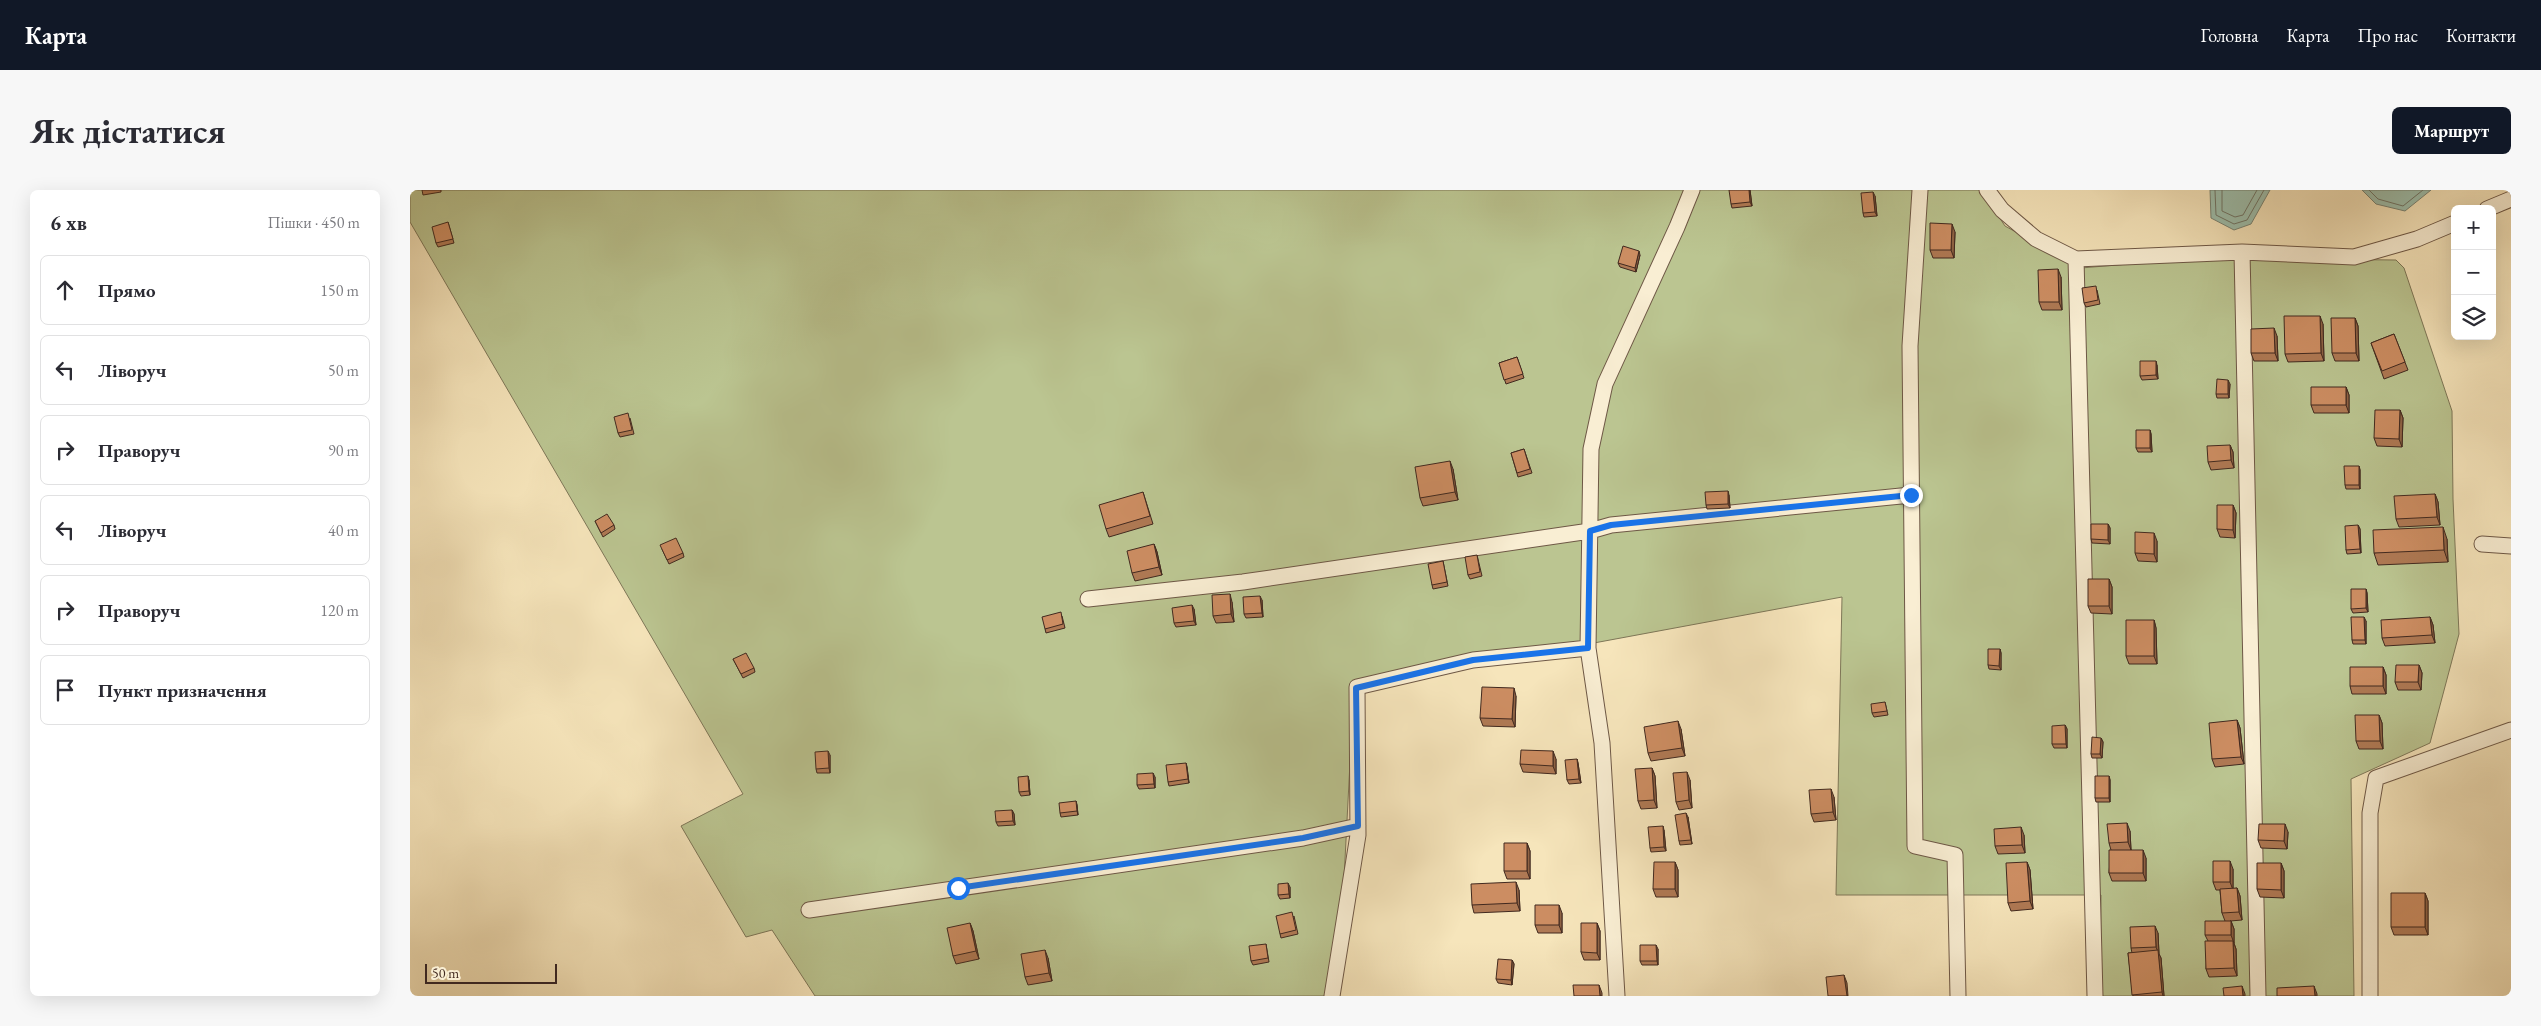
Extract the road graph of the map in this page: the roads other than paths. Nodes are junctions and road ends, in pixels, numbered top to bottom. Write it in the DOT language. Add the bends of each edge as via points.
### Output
graph roads {
  1 [pos="1692,190"];
  2 [pos="1920,190"];
  3 [pos="1987,190"];
  4 [pos="2511,199"];
  5 [pos="2496,205"];
  6 [pos="2451,225"];
  7 [pos="2242,252"];
  8 [pos="2076,259"];
  9 [pos="1911,495"];
  10 [pos="1590,531"];
  11 [pos="2482,544"];
  12 [pos="2511,546"];
  13 [pos="1088,599"];
  14 [pos="1588,648"];
  15 [pos="2511,730"];
  16 [pos="1358,826"];
  17 [pos="809,910"];
  18 [pos="1332,996"];
  19 [pos="1617,996"];
  20 [pos="1958,996"];
  21 [pos="2095,996"];
  22 [pos="2258,996"];
  23 [pos="2370,996"];
  1 -- 10 [label="street" via="1678,227 1604,384 1590,448"];
  2 -- 9 [label="street" via="1910,346"];
  3 -- 8 [label="street" via="2002,210 2036,239"];
  4 -- 5 [label="street"];
  6 -- 7 [label="street" via="2417,239 2354,257"];
  7 -- 8 [label="street"];
  7 -- 22 [label="street"];
  8 -- 21 [label="street"];
  9 -- 10 [label="street" via="1611,525"];
  9 -- 20 [label="street" via="1915,846 1955,856"];
  10 -- 13 [label="street" via="1243,582"];
  10 -- 14 [label="street"];
  11 -- 12 [label="street"];
  14 -- 16 [label="street" via="1473,660 1356,688"];
  14 -- 19 [label="street" via="1602,743"];
  15 -- 23 [label="street" via="2376,778 2370,813"];
  16 -- 17 [label="street" via="1303,838"];
  16 -- 18 [label="street"];
}
